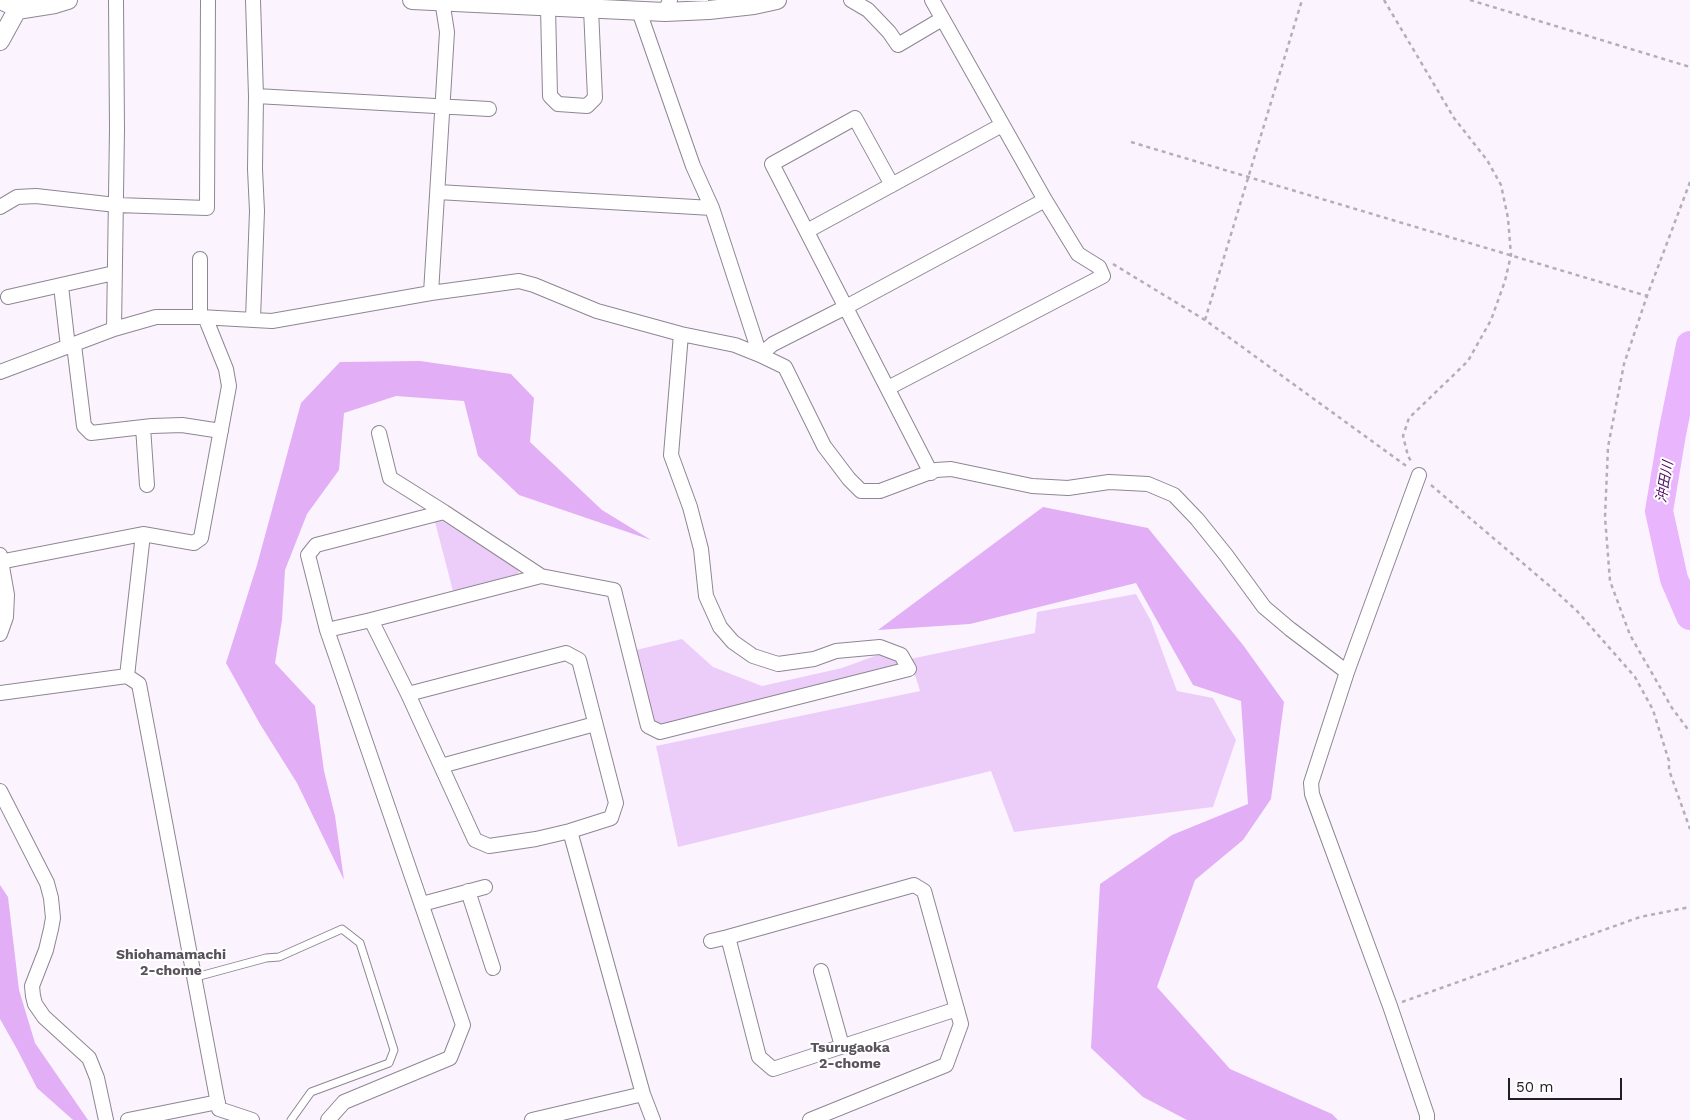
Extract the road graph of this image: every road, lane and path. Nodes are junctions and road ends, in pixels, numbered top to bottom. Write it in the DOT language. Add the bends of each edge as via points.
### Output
graph roads {
  1 [pos="68,0"];
  2 [pos="116,0"];
  3 [pos="208,0"];
  4 [pos="253,0"];
  5 [pos="412,0"];
  6 [pos="777,0"];
  7 [pos="851,0"];
  8 [pos="932,0"];
  9 [pos="1302,0"];
  10 [pos="1384,0"];
  11 [pos="1470,0"];
  12 [pos="442,1"];
  13 [pos="0,2"];
  14 [pos="18,5"];
  15 [pos="667,6"];
  16 [pos="548,7"];
  17 [pos="591,9"];
  18 [pos="639,11"];
  19 [pos="942,19"];
  20 [pos="0,41"];
  21 [pos="1690,67"];
  22 [pos="256,96"];
  23 [pos="442,107"];
  24 [pos="489,109"];
  25 [pos="1002,124"];
  26 [pos="1131,142"];
  27 [pos="1247,178"];
  28 [pos="1690,182"];
  29 [pos="892,185"];
  30 [pos="438,192"];
  31 [pos="1045,200"];
  32 [pos="116,205"];
  33 [pos="0,207"];
  34 [pos="712,208"];
  35 [pos="807,231"];
  36 [pos="1511,255"];
  37 [pos="200,259"];
  38 [pos="1108,261"];
  39 [pos="114,273"];
  40 [pos="61,286"];
  41 [pos="431,292"];
  42 [pos="1647,296"];
  43 [pos="8,298"];
  44 [pos="846,307"];
  45 [pos="203,317"];
  46 [pos="253,319"];
  47 [pos="1205,320"];
  48 [pos="114,329"];
  49 [pos="681,334"];
  50 [pos="71,346"];
  51 [pos="760,354"];
  52 [pos="0,372"];
  53 [pos="888,388"];
  54 [pos="143,427"];
  55 [pos="221,431"];
  56 [pos="379,433"];
  57 [pos="931,473"];
  58 [pos="1419,475"];
  59 [pos="147,485"];
  60 [pos="444,512"];
  61 [pos="143,534"];
  62 [pos="1,560"];
  63 [pos="542,576"];
  64 [pos="371,620"];
  65 [pos="328,630"];
  66 [pos="0,634"];
  67 [pos="1347,672"];
  68 [pos="127,676"];
  69 [pos="0,694"];
  70 [pos="408,694"];
  71 [pos="595,724"];
  72 [pos="1690,732"];
  73 [pos="441,766"];
  74 [pos="0,791"];
  75 [pos="1690,829"];
  76 [pos="570,831"];
  77 [pos="485,887"];
  78 [pos="468,892"];
  79 [pos="422,904"];
  80 [pos="1690,907"];
  81 [pos="728,937"];
  82 [pos="711,941"];
  83 [pos="493,968"];
  84 [pos="821,971"];
  85 [pos="196,977"];
  86 [pos="1390,1006"];
  87 [pos="957,1009"];
  88 [pos="842,1046"];
  89 [pos="643,1094"];
  90 [pos="218,1102"];
  91 [pos="528,1117"];
  92 [pos="106,1120"];
  93 [pos="128,1120"];
  94 [pos="252,1120"];
  95 [pos="290,1120"];
  96 [pos="328,1120"];
  97 [pos="653,1120"];
  98 [pos="810,1120"];
  99 [pos="1427,1120"];
  1 -- 14 [label="street" via="55,4"];
  2 -- 32 [label="street"];
  3 -- 32 [label="street" via="207,208"];
  4 -- 22 [label="street"];
  5 -- 12 [label="street"];
  6 -- 15 [label="street" via="710,10"];
  7 -- 19 [label="street" via="868,10 898,45"];
  8 -- 19 [label="street"];
  9 -- 27 [label="path"];
  10 -- 36 [label="path" via="1454,118 1487,160 1500,185 1508,218"];
  11 -- 21 [label="path"];
  12 -- 16 [label="street"];
  12 -- 23 [label="street" via="447,32"];
  13 -- 14 [label="street"];
  14 -- 20 [label="street"];
  15 -- 18 [label="street"];
  16 -- 17 [label="street"];
  16 -- 17 [label="street" via="550,96 558,104 587,106 595,98"];
  17 -- 18 [label="street"];
  18 -- 34 [label="street" via="693,166"];
  19 -- 25 [label="street"];
  22 -- 23 [label="street"];
  22 -- 46 [label="street" via="257,211"];
  23 -- 24 [label="street"];
  23 -- 30 [label="street"];
  25 -- 29 [label="street"];
  25 -- 31 [label="street"];
  26 -- 27 [label="path"];
  27 -- 36 [label="path"];
  27 -- 47 [label="path"];
  28 -- 42 [label="path"];
  29 -- 35 [label="street"];
  29 -- 35 [label="street" via="855,118 772,164"];
  30 -- 34 [label="street"];
  30 -- 41 [label="street"];
  31 -- 44 [label="street"];
  31 -- 53 [label="street" via="1078,254 1099,267 1103,276"];
  32 -- 33 [label="street" via="36,196 17,197"];
  32 -- 39 [label="street"];
  34 -- 51 [label="street"];
  35 -- 44 [label="street"];
  36 -- 42 [label="path"];
  36 -- 58 [label="path" via="1491,320 1468,361 1409,418 1403,436 1408,456"];
  37 -- 45 [label="street"];
  38 -- 47 [label="path"];
  39 -- 40 [label="street"];
  39 -- 48 [label="street"];
  40 -- 43 [label="street"];
  40 -- 50 [label="street"];
  41 -- 46 [label="street" via="272,321"];
  41 -- 49 [label="street" via="519,281 597,311"];
  42 -- 72 [label="path" via="1624,364 1608,447 1605,516 1610,581 1630,635 1672,708"];
  44 -- 51 [label="street" via="773,344"];
  44 -- 53 [label="street"];
  45 -- 46 [label="street"];
  45 -- 48 [label="street" via="156,317"];
  45 -- 55 [label="street" via="226,369 229,386"];
  47 -- 58 [label="path"];
  48 -- 50 [label="street"];
  49 -- 51 [label="street" via="735,345"];
  49 -- 63 [label="street" via="671,455 701,549 706,596 720,626 733,642 753,656 778,664 814,659 836,651 880,647 901,655 909,669 660,732 648,726 614,590"];
  50 -- 52 [label="street"];
  50 -- 54 [label="street" via="84,426 91,433"];
  51 -- 57 [label="street" via="784,367 824,446 861,491 880,491"];
  53 -- 57 [label="street"];
  54 -- 55 [label="street" via="182,425"];
  54 -- 59 [label="street"];
  55 -- 61 [label="street" via="201,538 194,543"];
  56 -- 60 [label="street" via="390,478"];
  57 -- 67 [label="street" via="951,469 1032,486 1068,488 1109,482 1148,484 1174,495 1226,555 1264,607"];
  58 -- 67 [label="street"];
  58 -- 75 [label="path" via="1558,594 1635,678 1653,710 1669,770"];
  60 -- 63 [label="street"];
  60 -- 65 [label="street" via="316,545 308,555"];
  61 -- 62 [label="street"];
  61 -- 68 [label="street"];
  62 -- 66 [label="street" via="7,595 6,617"];
  63 -- 64 [label="street"];
  64 -- 65 [label="street"];
  64 -- 70 [label="street"];
  65 -- 79 [label="street"];
  67 -- 86 [label="street" via="1311,783 1312,794"];
  68 -- 69 [label="street"];
  68 -- 85 [label="street" via="139,684"];
  70 -- 71 [label="street" via="566,653 579,660"];
  70 -- 73 [label="street"];
  71 -- 73 [label="street"];
  71 -- 76 [label="street" via="616,803 611,818"];
  73 -- 76 [label="street" via="475,840 489,846"];
  74 -- 92 [label="street" via="47,883 51,898 53,918 46,950 32,986 35,1004 44,1017 89,1058"];
  76 -- 89 [label="street"];
  77 -- 78 [label="street"];
  78 -- 79 [label="street"];
  78 -- 83 [label="street"];
  79 -- 96 [label="street" via="463,1025 455,1048 450,1058 344,1102"];
  80 -- 86 [label="path" via="1640,917"];
  81 -- 82 [label="street"];
  81 -- 87 [label="street" via="914,885 924,891"];
  81 -- 88 [label="street" via="759,1058 773,1069"];
  84 -- 88 [label="street"];
  85 -- 90 [label="street"];
  85 -- 95 [label="lane" via="279,957 342,929 360,943 394,1050 389,1063 311,1092"];
  86 -- 99 [label="street"];
  87 -- 88 [label="street"];
  87 -- 98 [label="street" via="961,1024 946,1065"];
  89 -- 91 [label="street"];
  89 -- 97 [label="street"];
  90 -- 93 [label="street"];
  90 -- 94 [label="street" via="219,1109"];
}
